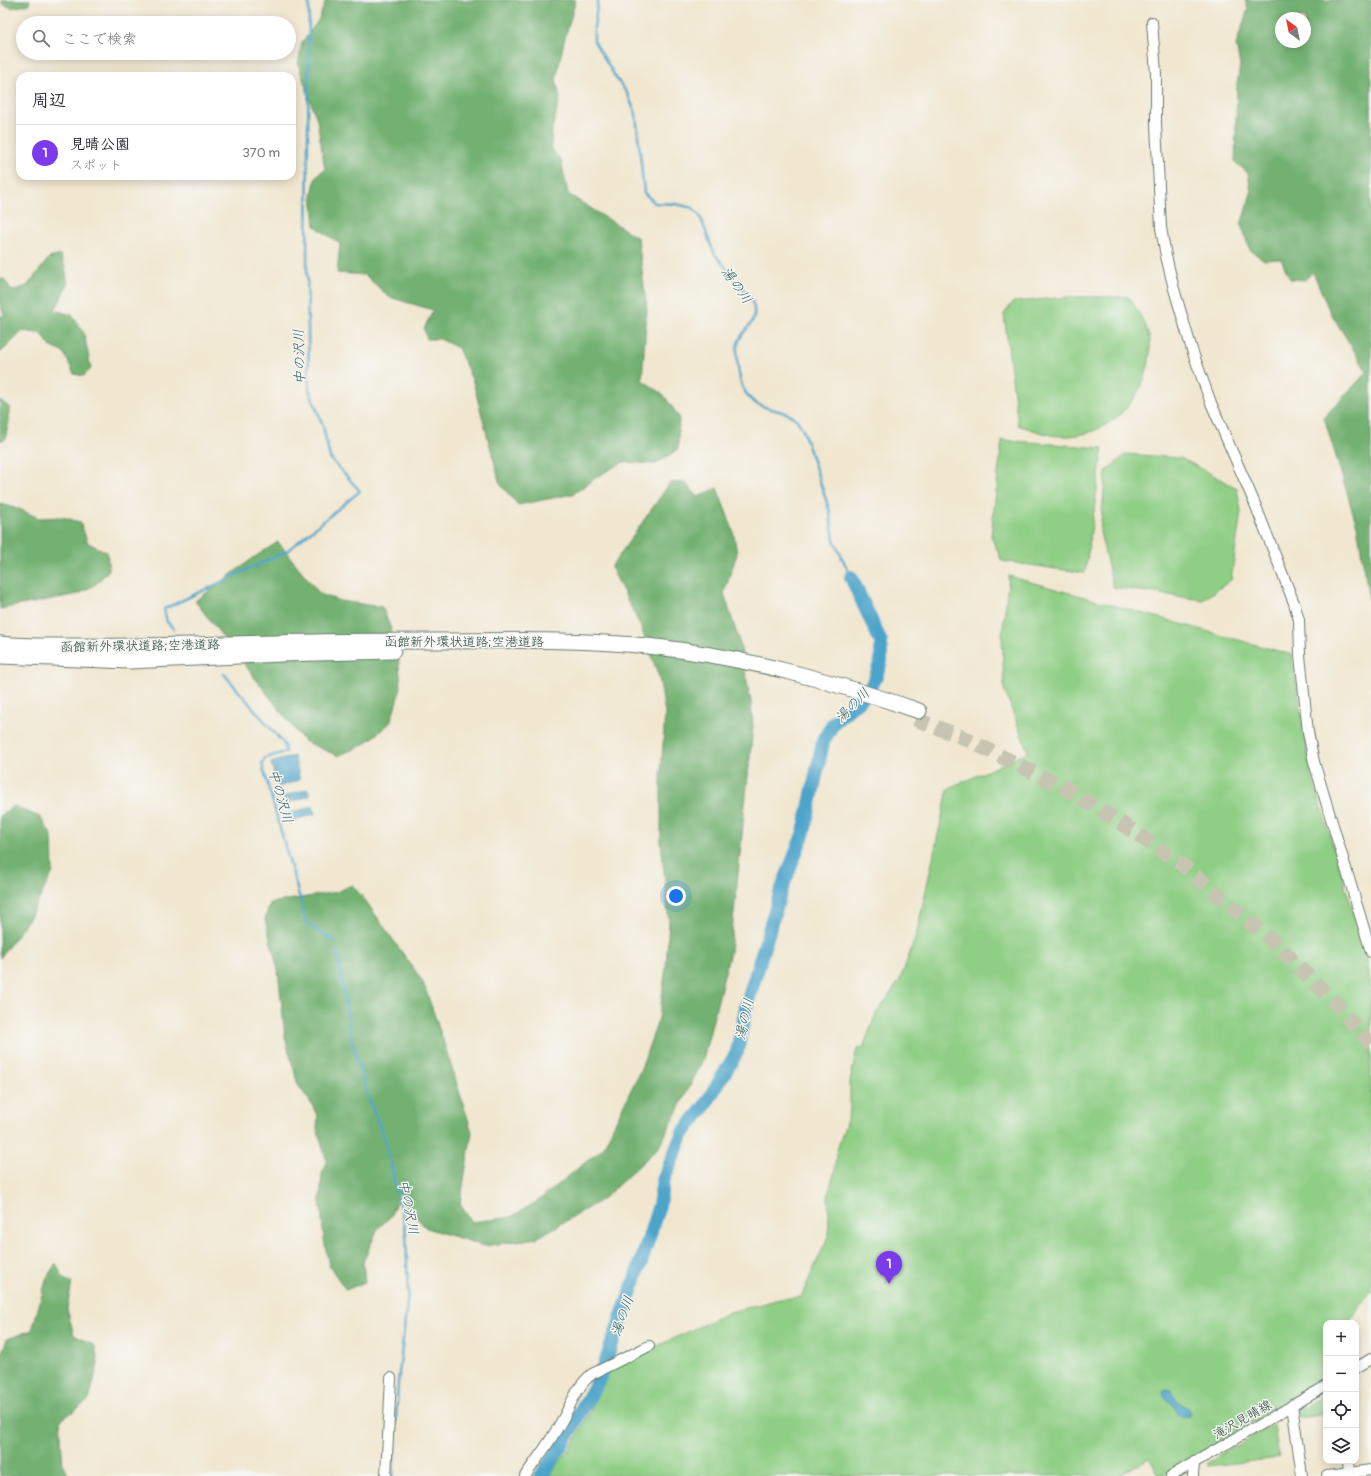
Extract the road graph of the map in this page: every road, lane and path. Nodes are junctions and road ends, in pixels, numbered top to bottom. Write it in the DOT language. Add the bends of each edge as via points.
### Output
graph roads {
  1 [pos="1152,22"];
  2 [pos="0,644"];
  3 [pos="0,656"];
  4 [pos="844,690"];
  5 [pos="917,715"];
  6 [pos="1371,952"];
  7 [pos="649,1346"];
  8 [pos="1371,1359"];
  9 [pos="1359,1366"];
  10 [pos="391,1378"];
  11 [pos="1323,1388"];
  12 [pos="1292,1405"];
  13 [pos="1194,1462"];
  14 [pos="1348,1464"];
  15 [pos="1371,1470"];
  16 [pos="1349,1473"];
  17 [pos="386,1476"];
  18 [pos="525,1476"];
  19 [pos="1171,1476"];
  20 [pos="1193,1476"];
  21 [pos="1302,1476"];
  22 [pos="1327,1476"];
  1 -- 6 [label="street" via="1161,228 1166,256 1192,350 1208,395 1294,603 1299,620 1308,732 1314,762"];
  2 -- 4 [label="highway, 函館新外環状道路;空港道路" via="128,646 457,640 598,642 713,655 779,668"];
  3 -- 4 [label="highway, 函館新外環状道路;空港道路" via="130,661 539,647 597,649 711,662"];
  4 -- 5 [label="highway, 函館新外環状道路;空港道路"];
  7 -- 18 [label="street" via="621,1358 585,1379 557,1429"];
  8 -- 9 [label="street"];
  10 -- 17 [label="street"];
  11 -- 12 [label="street, 滝沢見晴線"];
  12 -- 13 [label="street, 滝沢見晴線"];
  12 -- 21 [label="street"];
  13 -- 19 [label="street, 滝沢見晴線"];
  13 -- 20 [label="street"];
  14 -- 16 [label="street"];
  15 -- 16 [label="street"];
  16 -- 22 [label="street"];
}
